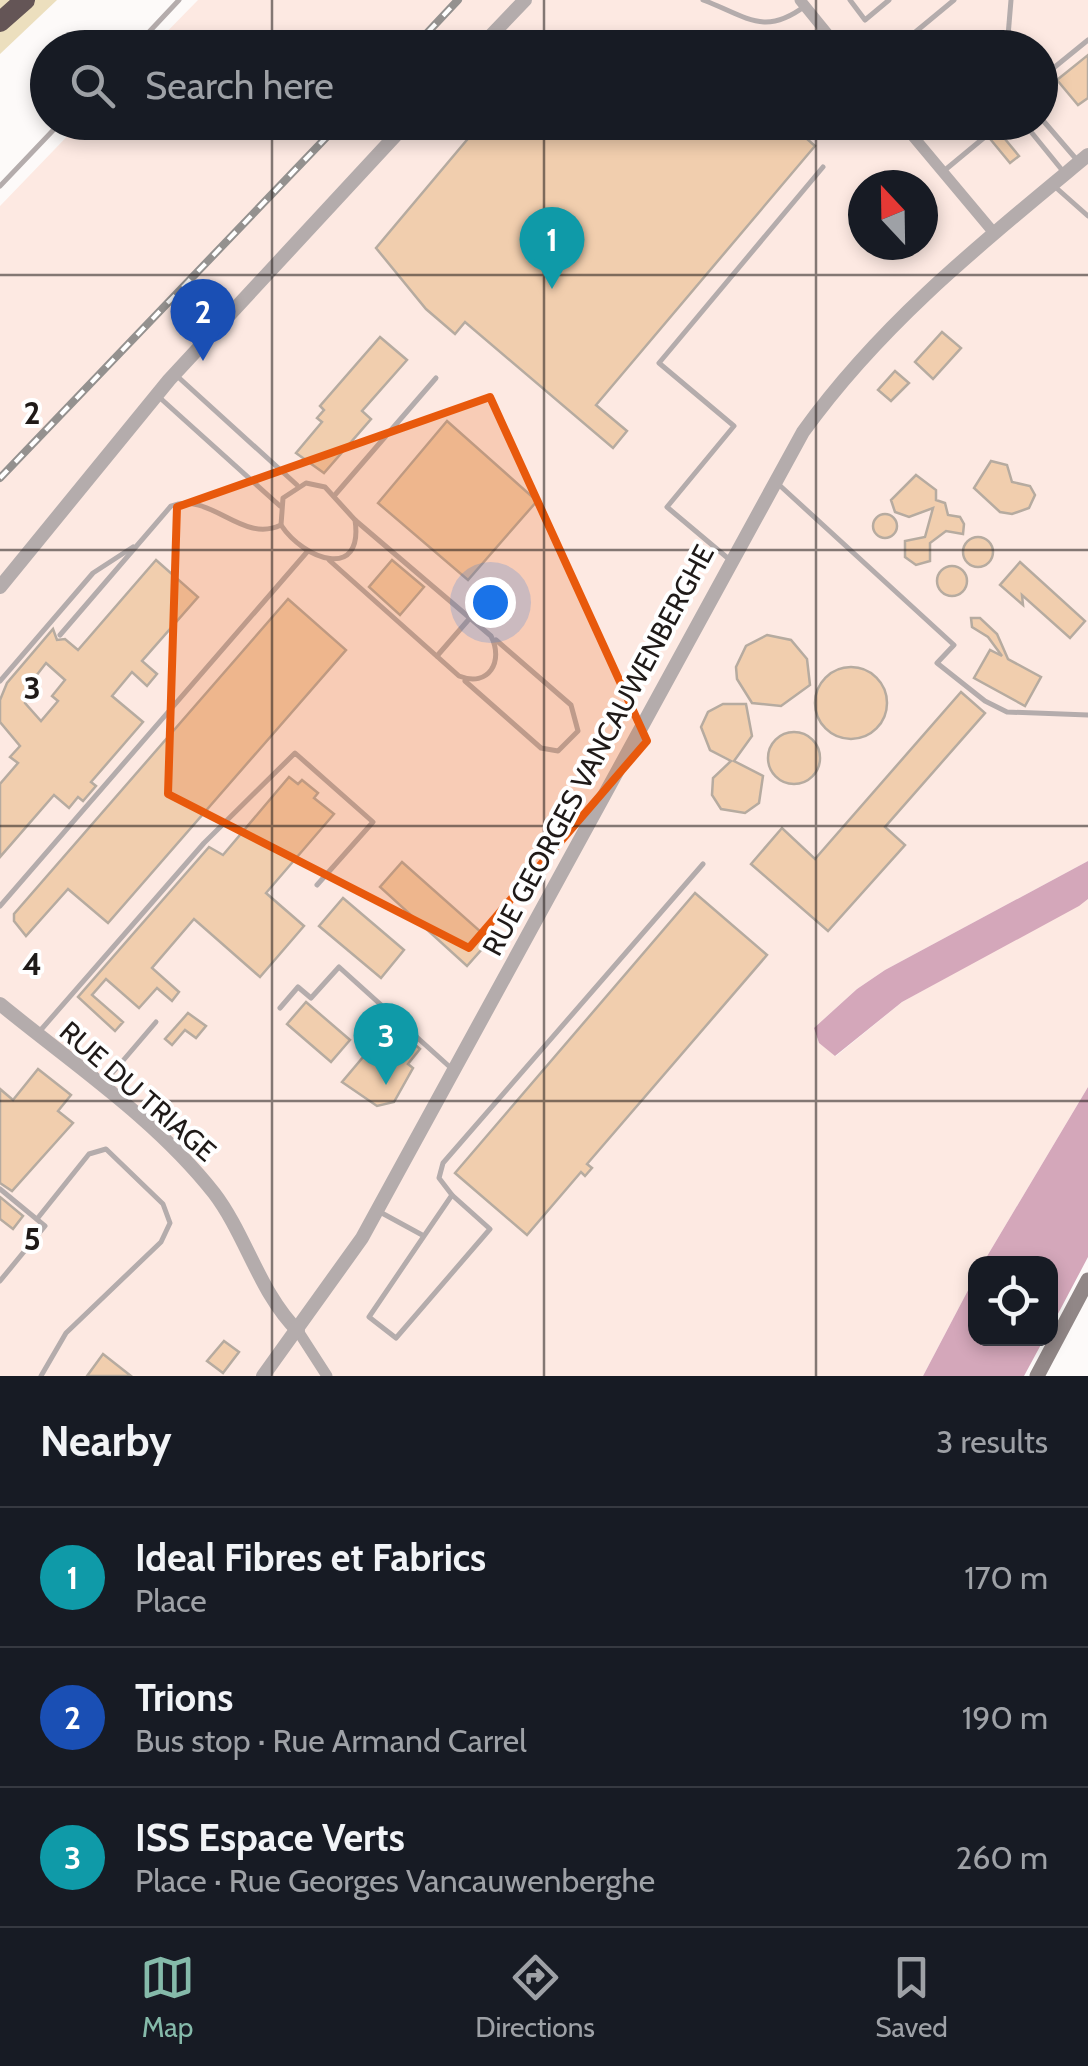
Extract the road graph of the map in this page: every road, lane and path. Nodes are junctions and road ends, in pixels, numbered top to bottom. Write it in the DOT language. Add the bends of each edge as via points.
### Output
graph roads {
  1 [pos="25,0"];
  2 [pos="179,0"];
  3 [pos="525,0"];
  4 [pos="703,0"];
  5 [pos="850,0"];
  6 [pos="889,0"];
  7 [pos="954,0"];
  8 [pos="1011,0"];
  9 [pos="802,3"];
  10 [pos="0,22"];
  11 [pos="151,30"];
  12 [pos="496,30"];
  13 [pos="824,30"];
  14 [pos="918,30"];
  15 [pos="1008,30"];
  16 [pos="1088,40"];
  17 [pos="1058,64"];
  18 [pos="1058,134"];
  19 [pos="44,140"];
  20 [pos="391,140"];
  21 [pos="916,140"];
  22 [pos="980,140"];
  23 [pos="1038,140"];
  24 [pos="1084,159"];
  25 [pos="823,167"];
  26 [pos="942,172"];
  27 [pos="1065,174"];
  28 [pos="1052,185"];
  29 [pos="0,186"];
  30 [pos="1088,216"];
  31 [pos="994,233"];
  32 [pos="175,374"];
  33 [pos="436,378"];
  34 [pos="156,395"];
  35 [pos="774,480"];
  36 [pos="297,485"];
  37 [pos="334,496"];
  38 [pos="280,506"];
  39 [pos="355,520"];
  40 [pos="282,525"];
  41 [pos="140,542"];
  42 [pos="307,552"];
  43 [pos="329,560"];
  44 [pos="730,560"];
  45 [pos="0,587"];
  46 [pos="470,618"];
  47 [pos="60,635"];
  48 [pos="491,636"];
  49 [pos="437,656"];
  50 [pos="459,676"];
  51 [pos="0,680"];
  52 [pos="1088,715"];
  53 [pos="703,864"];
  54 [pos="317,885"];
  55 [pos="0,906"];
  56 [pos="0,1004"];
  57 [pos="280,1008"];
  58 [pos="156,1022"];
  59 [pos="38,1035"];
  60 [pos="454,1070"];
  61 [pos="101,1086"];
  62 [pos="0,1188"];
  63 [pos="452,1194"];
  64 [pos="377,1211"];
  65 [pos="37,1220"];
  66 [pos="424,1236"];
  67 [pos="1088,1280"];
  68 [pos="0,1281"];
  69 [pos="298,1331"];
  70 [pos="41,1376"];
  71 [pos="262,1376"];
  72 [pos="328,1376"];
  73 [pos="1037,1376"];
  1 -- 10 [label="highway"];
  2 -- 11 [label="lane"];
  3 -- 12 [label="street"];
  4 -- 9 [label="lane" via="769,25 784,22"];
  5 -- 6 [label="lane" via="865,20"];
  7 -- 14 [label="lane"];
  8 -- 15 [label="lane"];
  9 -- 13 [label="street"];
  16 -- 17 [label="lane"];
  18 -- 24 [label="lane"];
  19 -- 29 [label="lane"];
  20 -- 32 [label="street"];
  21 -- 26 [label="street"];
  22 -- 26 [label="lane"];
  23 -- 27 [label="lane"];
  24 -- 27 [label="street, RUE GEORGES VANCAUWENBERGHE"];
  25 -- 44 [label="lane" via="659,362 734,426 667,506"];
  26 -- 31 [label="street"];
  27 -- 28 [label="street, RUE GEORGES VANCAUWENBERGHE"];
  28 -- 30 [label="lane"];
  28 -- 31 [label="street, RUE GEORGES VANCAUWENBERGHE"];
  31 -- 35 [label="street, RUE GEORGES VANCAUWENBERGHE" via="868,348"];
  32 -- 34 [label="street"];
  32 -- 36 [label="lane"];
  33 -- 37 [label="lane"];
  34 -- 38 [label="lane"];
  34 -- 45 [label="street"];
  35 -- 44 [label="street, RUE GEORGES VANCAUWENBERGHE"];
  35 -- 52 [label="lane" via="954,645 936,664 977,695 1015,713"];
  36 -- 37 [label="lane" via="315,483"];
  36 -- 38 [label="lane"];
  37 -- 39 [label="lane"];
  38 -- 40 [label="lane"];
  39 -- 43 [label="lane" via="350,549"];
  39 -- 46 [label="lane"];
  40 -- 41 [label="lane" via="254,531 183,502 171,506"];
  40 -- 42 [label="lane"];
  41 -- 47 [label="lane"];
  41 -- 51 [label="lane" via="92,573"];
  42 -- 43 [label="lane"];
  42 -- 55 [label="lane"];
  43 -- 49 [label="lane"];
  44 -- 60 [label="street, RUE GEORGES VANCAUWENBERGHE"];
  46 -- 48 [label="lane"];
  46 -- 49 [label="lane"];
  48 -- 50 [label="lane" via="497,662 485,677"];
  48 -- 50 [label="lane" via="572,705 578,731 571,742 558,751 541,748"];
  49 -- 50 [label="lane"];
  53 -- 63 [label="lane" via="443,1164 439,1178"];
  54 -- 59 [label="lane" via="374,822 295,752 204,843"];
  56 -- 59 [label="street, RUE DU TRIAGE"];
  57 -- 60 [label="lane" via="298,987 310,998 338,967"];
  58 -- 61 [label="lane"];
  59 -- 61 [label="street, RUE DU TRIAGE"];
  60 -- 64 [label="street, RUE GEORGES VANCAUWENBERGHE"];
  61 -- 69 [label="street, RUE DU TRIAGE" via="213,1192 282,1315"];
  62 -- 65 [label="lane"];
  63 -- 66 [label="lane"];
  63 -- 66 [label="lane" via="490,1230 396,1338 370,1318"];
  64 -- 66 [label="lane"];
  64 -- 69 [label="street, RUE GEORGES VANCAUWENBERGHE"];
  65 -- 68 [label="lane" via="45,1226"];
  65 -- 70 [label="lane" via="90,1154 106,1149 164,1204 170,1223 161,1242 66,1333"];
  67 -- 73 [label="main road"];
  69 -- 71 [label="street, RUE GEORGES VANCAUWENBERGHE"];
  69 -- 72 [label="street, RUE DU TRIAGE"];
}
